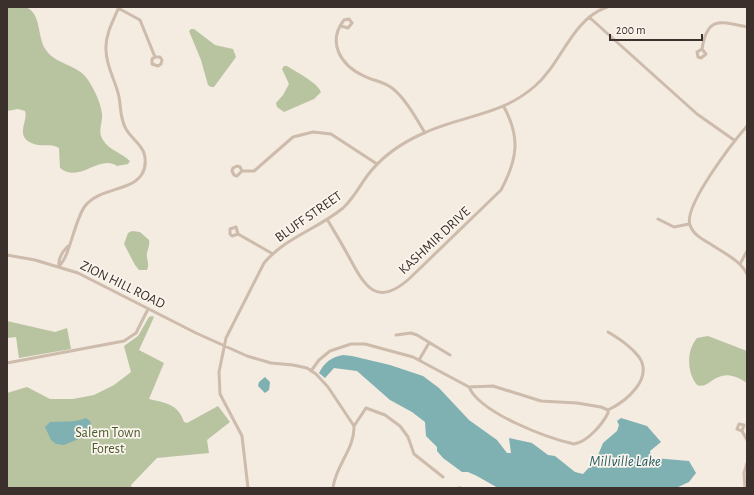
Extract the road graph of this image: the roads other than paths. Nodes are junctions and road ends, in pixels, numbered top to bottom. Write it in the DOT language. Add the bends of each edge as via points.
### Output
graph roads {
  1 [pos="607,7"];
  2 [pos="118,8"];
  3 [pos="589,17"];
  4 [pos="340,26"];
  5 [pos="747,27"];
  6 [pos="702,49"];
  7 [pos="155,57"];
  8 [pos="504,107"];
  9 [pos="747,126"];
  10 [pos="425,132"];
  11 [pos="734,140"];
  12 [pos="377,164"];
  13 [pos="242,171"];
  14 [pos="327,219"];
  15 [pos="658,219"];
  16 [pos="689,224"];
  17 [pos="238,234"];
  18 [pos="747,251"];
  19 [pos="273,254"];
  20 [pos="7,255"];
  21 [pos="740,264"];
  22 [pos="59,266"];
  23 [pos="747,274"];
  24 [pos="148,309"];
  25 [pos="608,332"];
  26 [pos="396,335"];
  27 [pos="429,343"];
  28 [pos="224,346"];
  29 [pos="450,356"];
  30 [pos="419,360"];
  31 [pos="7,363"];
  32 [pos="311,371"];
  33 [pos="469,387"];
  34 [pos="608,410"];
  35 [pos="354,426"];
  36 [pos="742,431"];
  37 [pos="747,440"];
  38 [pos="747,463"];
  39 [pos="443,477"];
  40 [pos="248,488"];
  41 [pos="333,488"];
  42 [pos="744,488"];
  1 -- 3 [label="street, BLUFF STREET"];
  2 -- 7 [label="street" via="140,20"];
  2 -- 22 [label="street" via="107,38 106,58 119,97 122,120 143,151 145,166 142,174 134,182 104,192 90,201 80,214"];
  3 -- 8 [label="street, BLUFF STREET" via="536,85"];
  3 -- 11 [label="street" via="697,114"];
  4 -- 10 [label="street" via="336,36 340,57 360,74 392,88"];
  5 -- 6 [label="street" via="725,22 715,23 707,30"];
  8 -- 10 [label="street, BLUFF STREET"];
  8 -- 14 [label="street, KASHMIR DRIVE" via="516,144 514,161 501,190 396,289 382,292 366,286"];
  9 -- 11 [label="street"];
  10 -- 12 [label="street, BLUFF STREET" via="399,146"];
  11 -- 16 [label="street" via="695,201 689,214"];
  12 -- 13 [label="street" via="331,134 313,132 293,137 254,171"];
  12 -- 14 [label="street, BLUFF STREET" via="348,203"];
  14 -- 19 [label="street, BLUFF STREET" via="293,238"];
  15 -- 16 [label="street" via="674,227"];
  16 -- 21 [label="street" via="696,234"];
  17 -- 19 [label="street"];
  18 -- 21 [label="street"];
  19 -- 28 [label="street, BLUFF STREET" via="264,263 252,284"];
  20 -- 22 [label="street, ZION HILL ROAD"];
  21 -- 23 [label="street"];
  22 -- 24 [label="street, ZION HILL ROAD" via="91,279"];
  24 -- 28 [label="street, ZION HILL ROAD"];
  24 -- 31 [label="street" via="136,333 124,342"];
  25 -- 34 [label="street" via="631,348 639,357 642,366 641,377 633,392 621,404"];
  26 -- 27 [label="street" via="412,333"];
  27 -- 29 [label="street"];
  27 -- 30 [label="street"];
  28 -- 32 [label="street, ZION HILL ROAD" via="271,363 301,366"];
  28 -- 40 [label="street, BLUFF STREET" via="218,383 220,394 242,436"];
  30 -- 32 [label="street" via="358,343 330,351"];
  30 -- 33 [label="street"];
  32 -- 35 [label="street" via="328,387"];
  33 -- 34 [label="street" via="493,386 541,401 576,403"];
  33 -- 34 [label="street" via="476,398 502,417 574,444 581,443 590,434 606,417"];
  35 -- 39 [label="street" via="366,408 385,415 400,426 408,437 414,454"];
  35 -- 41 [label="street" via="352,440"];
  36 -- 37 [label="street"];
  38 -- 42 [label="street"];
}
